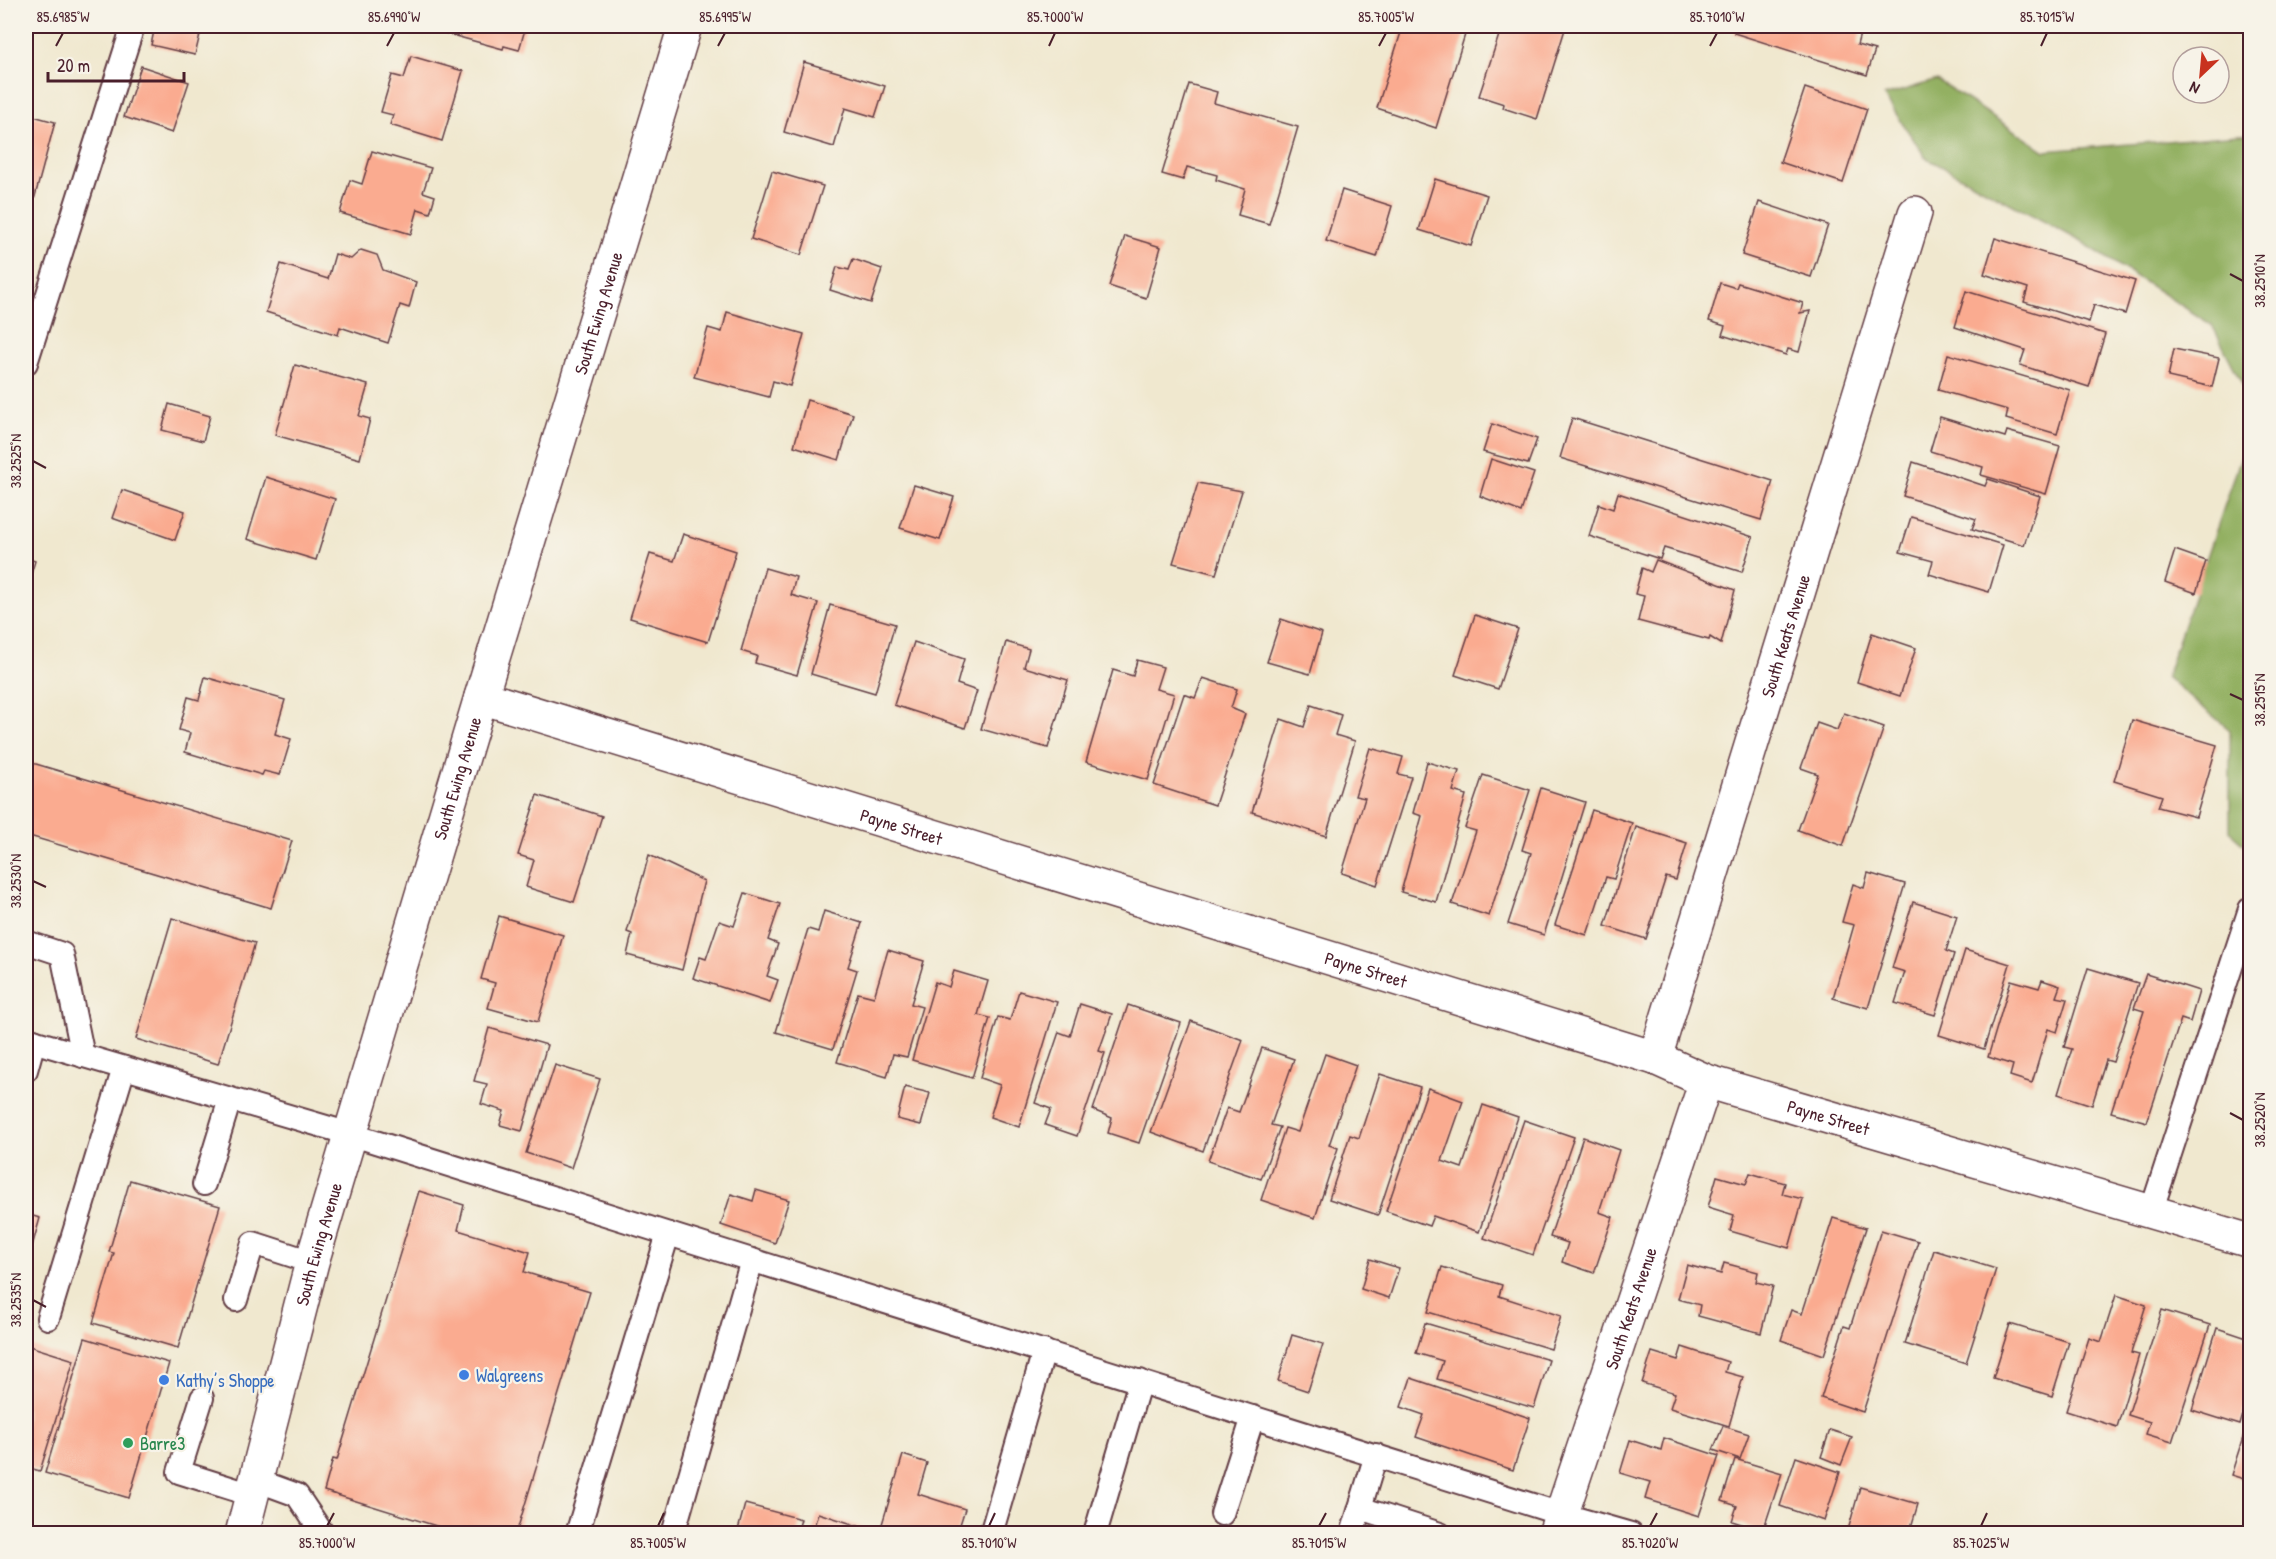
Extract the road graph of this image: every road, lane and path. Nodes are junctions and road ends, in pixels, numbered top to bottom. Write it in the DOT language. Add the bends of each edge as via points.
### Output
graph roads {
  1 [pos="133,26"];
  2 [pos="685,26"];
  3 [pos="1915,213"];
  4 [pos="26,363"];
  5 [pos="481,697"];
  6 [pos="2250,909"];
  7 [pos="26,942"];
  8 [pos="30,1040"];
  9 [pos="83,1056"];
  10 [pos="1655,1058"];
  11 [pos="124,1068"];
  12 [pos="26,1070"];
  13 [pos="1706,1081"];
  14 [pos="230,1099"];
  15 [pos="350,1134"];
  16 [pos="204,1184"];
  17 [pos="2151,1212"];
  18 [pos="668,1234"];
  19 [pos="2250,1241"];
  20 [pos="752,1260"];
  21 [pos="312,1262"];
  22 [pos="236,1300"];
  23 [pos="48,1318"];
  24 [pos="1044,1351"];
  25 [pos="1140,1381"];
  26 [pos="202,1398"];
  27 [pos="1253,1417"];
  28 [pos="1376,1455"];
  29 [pos="254,1488"];
  30 [pos="1360,1508"];
  31 [pos="1222,1514"];
  32 [pos="1558,1524"];
  33 [pos="242,1533"];
  34 [pos="323,1533"];
  35 [pos="577,1533"];
  36 [pos="673,1533"];
  37 [pos="991,1533"];
  38 [pos="1095,1533"];
  39 [pos="1352,1533"];
  40 [pos="1440,1533"];
  41 [pos="1631,1533"];
  1 -- 4 [label="lane"];
  2 -- 5 [label="street, South Ewing Avenue"];
  3 -- 10 [label="street, South Keats Avenue"];
  5 -- 10 [label="street, Payne Street"];
  5 -- 15 [label="street, South Ewing Avenue"];
  6 -- 17 [label="lane"];
  7 -- 9 [label="lane" via="62,954"];
  8 -- 9 [label="lane"];
  8 -- 12 [label="lane"];
  9 -- 11 [label="lane"];
  10 -- 13 [label="street, Payne Street"];
  11 -- 14 [label="lane"];
  11 -- 23 [label="lane"];
  13 -- 17 [label="street, Payne Street"];
  13 -- 32 [label="street, South Keats Avenue"];
  14 -- 15 [label="lane"];
  14 -- 16 [label="lane"];
  15 -- 18 [label="lane"];
  15 -- 21 [label="street, South Ewing Avenue"];
  17 -- 19 [label="street, Payne Street"];
  18 -- 20 [label="lane"];
  18 -- 35 [label="lane"];
  20 -- 24 [label="lane"];
  20 -- 36 [label="lane"];
  21 -- 22 [label="lane" via="253,1243"];
  21 -- 29 [label="street, South Ewing Avenue"];
  24 -- 25 [label="lane"];
  24 -- 37 [label="lane"];
  25 -- 27 [label="lane"];
  25 -- 38 [label="lane"];
  26 -- 29 [label="lane" via="179,1472"];
  27 -- 28 [label="lane"];
  27 -- 31 [label="lane"];
  28 -- 30 [label="lane"];
  28 -- 32 [label="lane"];
  29 -- 33 [label="street, South Ewing Avenue"];
  29 -- 34 [label="lane" via="297,1495"];
  30 -- 39 [label="lane"];
  30 -- 40 [label="lane"];
  32 -- 41 [label="lane"];
}
